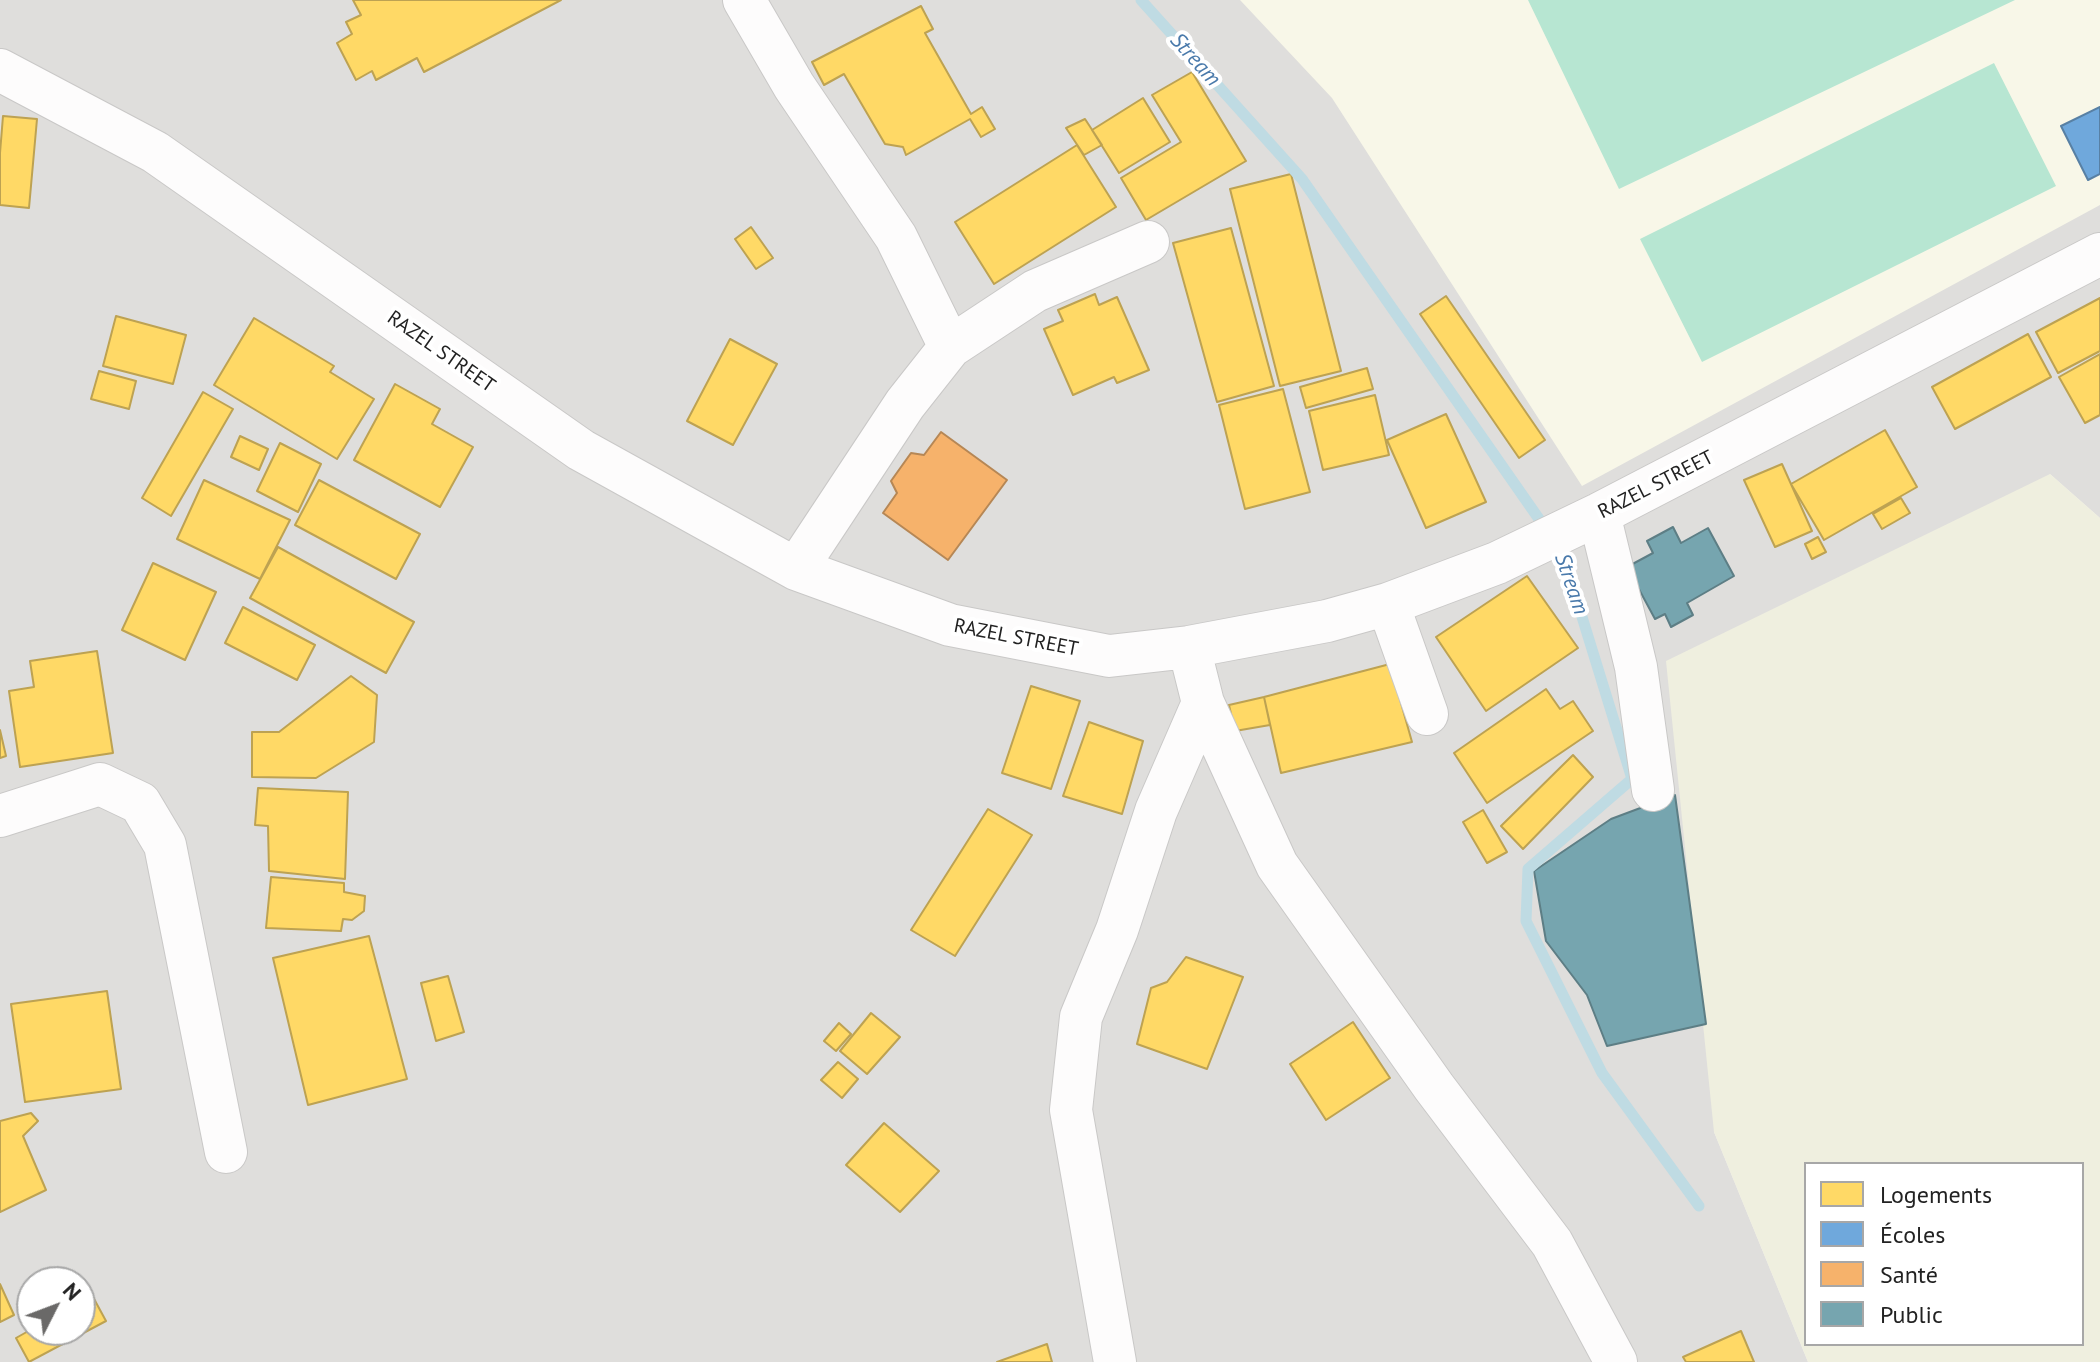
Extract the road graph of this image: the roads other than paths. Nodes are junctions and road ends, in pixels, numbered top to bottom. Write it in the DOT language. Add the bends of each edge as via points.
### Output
graph roads {
  1 [pos="744,0"];
  2 [pos="0,70"];
  3 [pos="1148,242"];
  4 [pos="2100,254"];
  5 [pos="950,347"];
  6 [pos="1599,514"];
  7 [pos="796,569"];
  8 [pos="1388,604"];
  9 [pos="1189,647"];
  10 [pos="1203,703"];
  11 [pos="1427,714"];
  12 [pos="1653,790"];
  13 [pos="0,816"];
  14 [pos="226,1152"];
  15 [pos="1115,1362"];
  16 [pos="1616,1362"];
  1 -- 5 [label="street" via="794,86 896,237"];
  2 -- 7 [label="street, RAZEL STREET" via="155,152 581,450"];
  3 -- 5 [label="street" via="1035,291"];
  4 -- 6 [label="street, RAZEL STREET"];
  5 -- 7 [label="street" via="905,404"];
  6 -- 8 [label="street, RAZEL STREET" via="1497,563"];
  6 -- 12 [label="street" via="1636,667"];
  7 -- 9 [label="street, RAZEL STREET" via="950,625 1109,656"];
  8 -- 9 [label="street, RAZEL STREET"];
  8 -- 11 [label="street"];
  9 -- 10 [label="street"];
  10 -- 15 [label="street" via="1156,811 1117,930 1081,1017 1071,1110"];
  10 -- 16 [label="street" via="1277,865 1552,1243"];
  13 -- 14 [label="street" via="100,784 140,803 165,845"];
}
